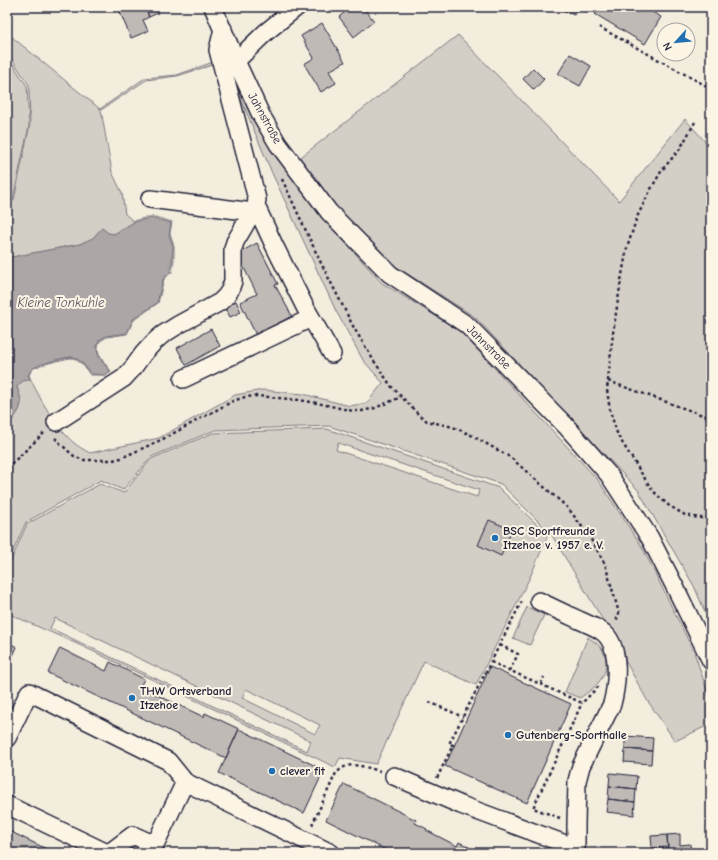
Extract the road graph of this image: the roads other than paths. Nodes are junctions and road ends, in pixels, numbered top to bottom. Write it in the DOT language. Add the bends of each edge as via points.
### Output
graph roads {
  1 [pos="213,7"];
  2 [pos="297,7"];
  3 [pos="222,29"];
  4 [pos="236,61"];
  5 [pos="150,200"];
  6 [pos="254,209"];
  7 [pos="311,318"];
  8 [pos="332,354"];
  9 [pos="183,379"];
  10 [pos="52,426"];
  11 [pos="539,601"];
  12 [pos="711,661"];
  13 [pos="7,738"];
  14 [pos="394,776"];
  15 [pos="185,782"];
  16 [pos="7,805"];
  17 [pos="153,849"];
  18 [pos="576,850"];
  19 [pos="108,853"];
  20 [pos="330,853"];
  1 -- 3 [label="street, Jahnstraße"];
  2 -- 4 [label="street"];
  3 -- 4 [label="street, Jahnstraße"];
  3 -- 6 [label="street" via="218,50 257,199"];
  4 -- 12 [label="street, Jahnstraße" via="261,115 278,144 328,212 390,274 467,324 610,475 650,538"];
  5 -- 6 [label="street"];
  6 -- 7 [label="street"];
  6 -- 10 [label="street" via="235,242 233,281 226,296 162,336 143,354 124,378"];
  7 -- 8 [label="street"];
  7 -- 9 [label="street"];
  11 -- 18 [label="street" via="604,633 614,649 615,695 581,766 577,781"];
  13 -- 15 [label="street" via="29,692 168,761"];
  14 -- 18 [label="street"];
  15 -- 17 [label="street"];
  15 -- 20 [label="street"];
  16 -- 19 [label="street"];
  17 -- 19 [label="street" via="133,834"];
}
